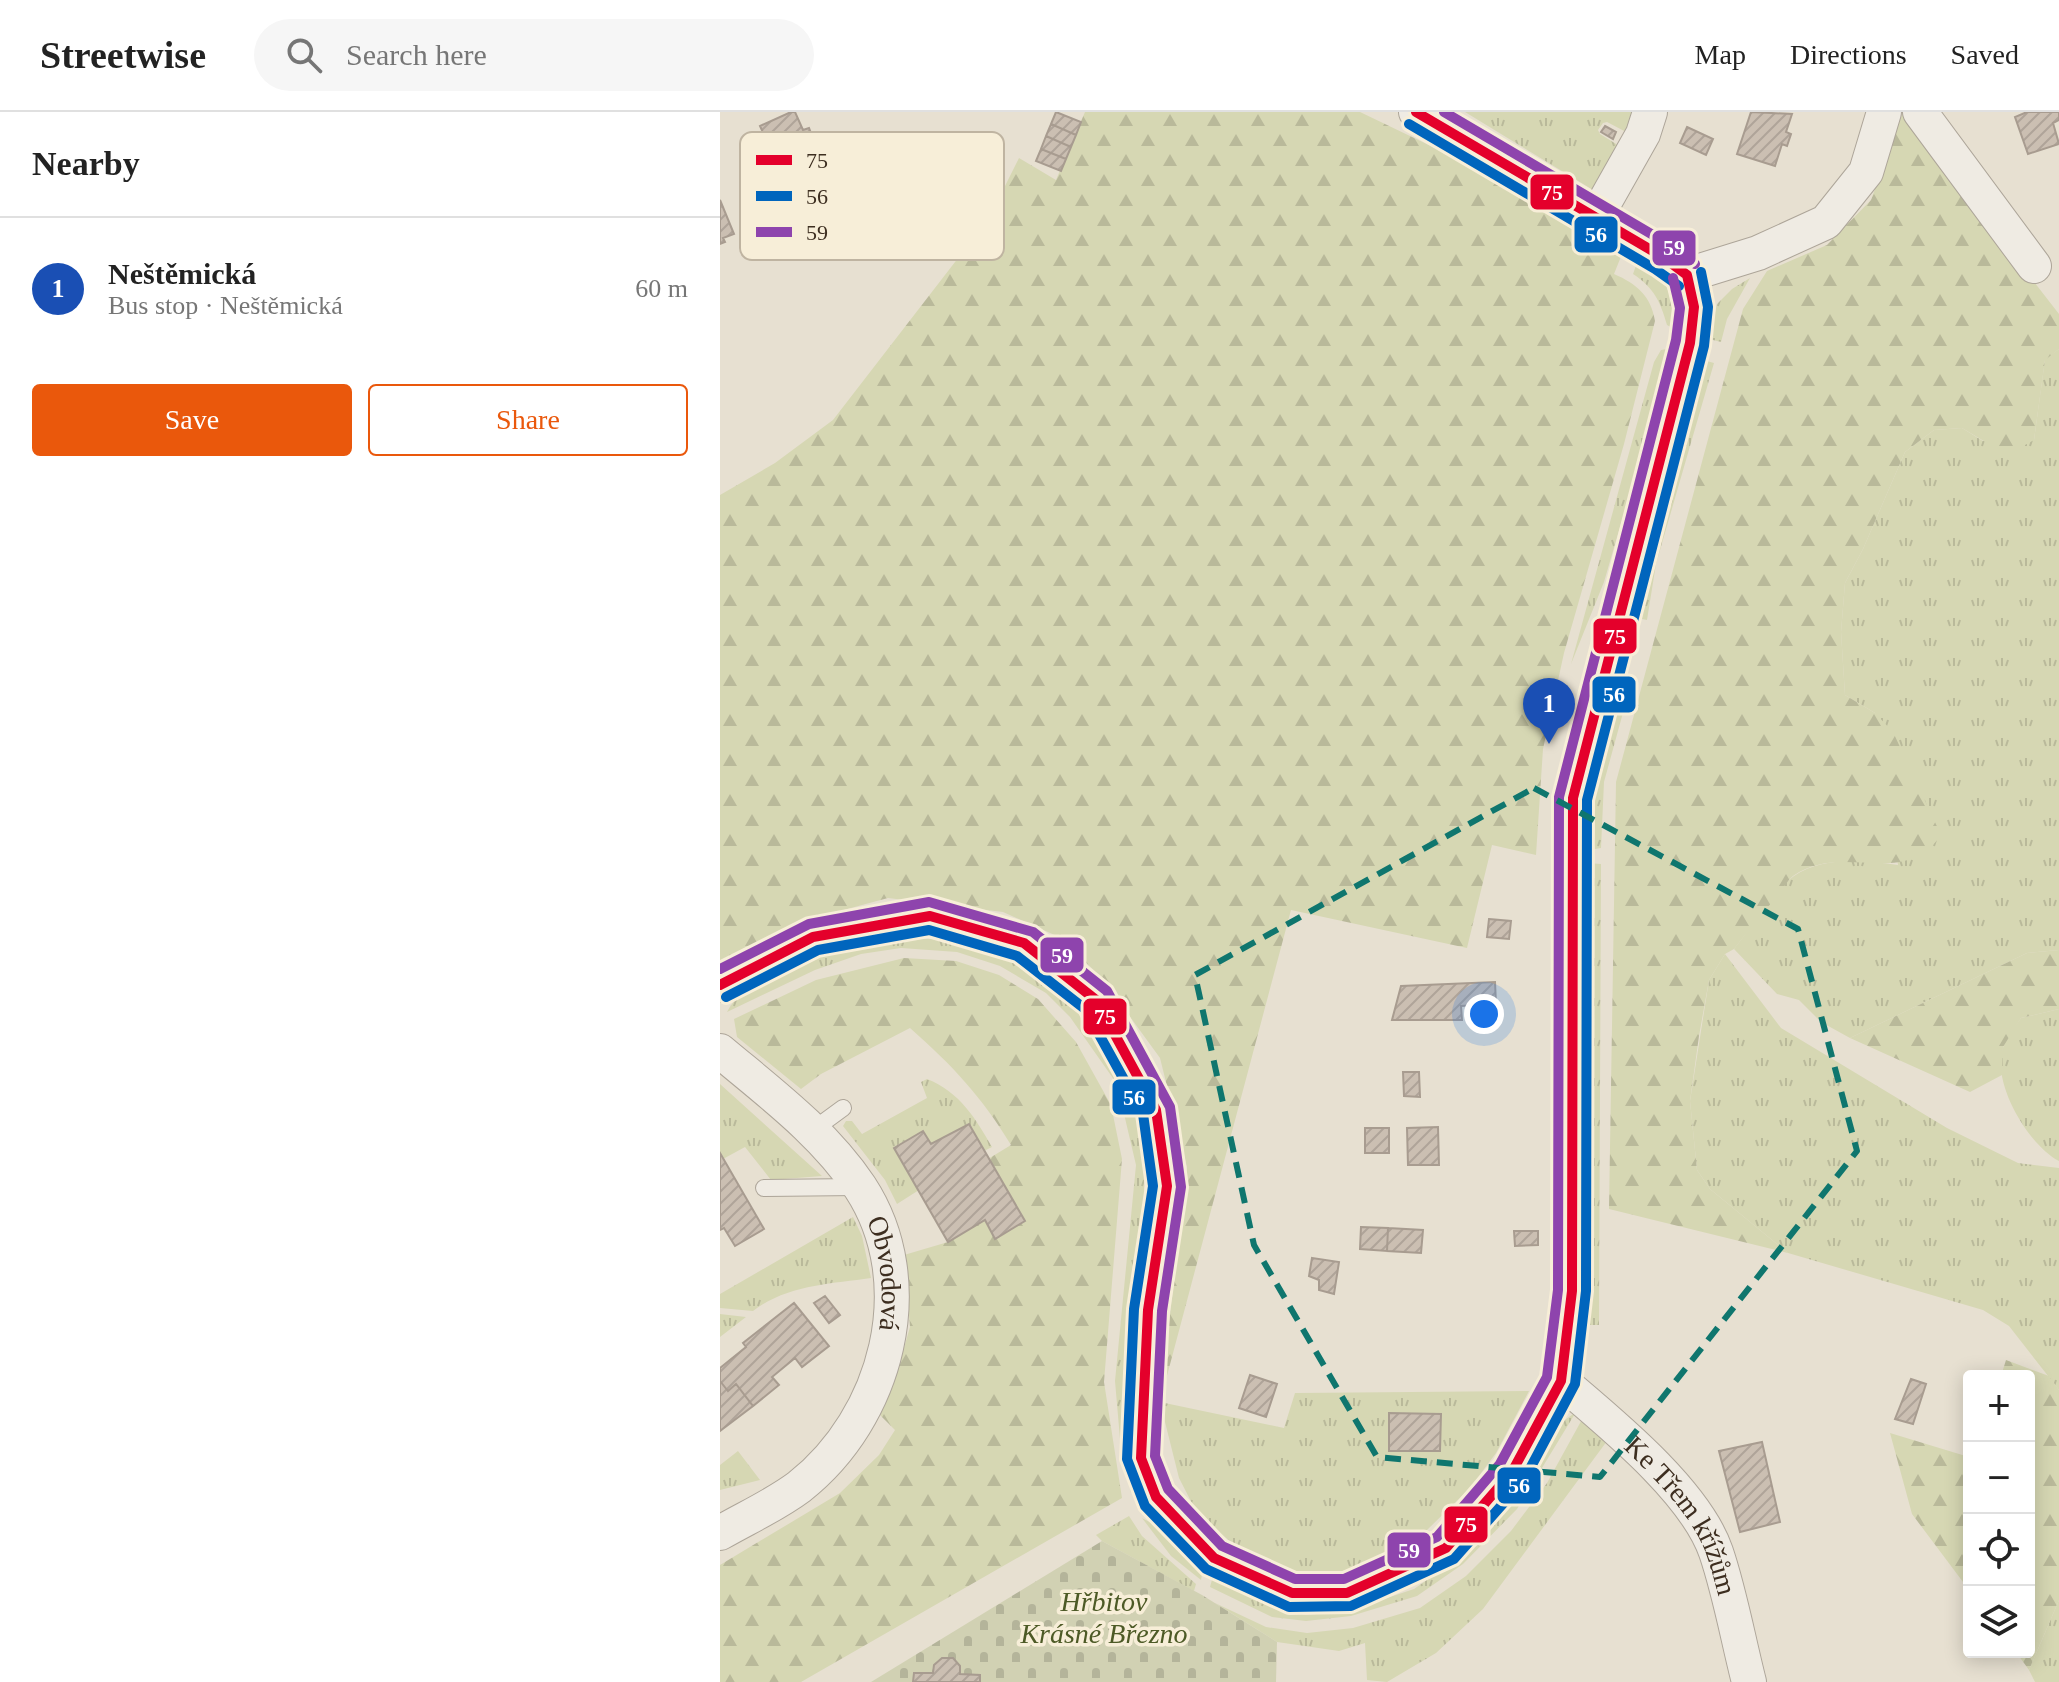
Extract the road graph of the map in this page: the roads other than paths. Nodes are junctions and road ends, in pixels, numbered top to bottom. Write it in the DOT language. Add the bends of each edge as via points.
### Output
graph roads {
  1 [pos="1416,112"];
  2 [pos="1650,112"];
  3 [pos="1884,112"];
  4 [pos="1920,112"];
  5 [pos="1595,219"];
  6 [pos="2034,266"];
  7 [pos="1687,275"];
  8 [pos="720,985"];
  9 [pos="720,1051"];
  10 [pos="843,1108"];
  11 [pos="813,1130"];
  12 [pos="860,1187"];
  13 [pos="764,1188"];
  14 [pos="1561,1381"];
  15 [pos="720,1533"];
  16 [pos="1749,1682"];
  1 -- 5 [label="street"];
  2 -- 5 [label="street"];
  3 -- 7 [label="street" via="1866,172 1826,222 1758,253"];
  4 -- 6 [label="street"];
  5 -- 7 [label="street"];
  7 -- 14 [label="street" via="1694,307 1690,343 1573,798 1572,1291"];
  8 -- 14 [label="street" via="813,937 930,916 1024,943 1096,1000 1156,1110 1167,1186 1148,1310 1141,1458 1156,1497 1214,1558 1292,1593 1347,1593 1446,1548 1512,1472"];
  9 -- 11 [label="street, Obvodová"];
  10 -- 11 [label="lane"];
  11 -- 12 [label="street, Obvodová"];
  12 -- 13 [label="lane"];
  12 -- 15 [label="street, Obvodová" via="877,1216 892,1283 893,1317 877,1382 847,1439 799,1487"];
  14 -- 16 [label="street, Ke Třem křížům" via="1623,1433 1695,1512 1715,1550"];
}
